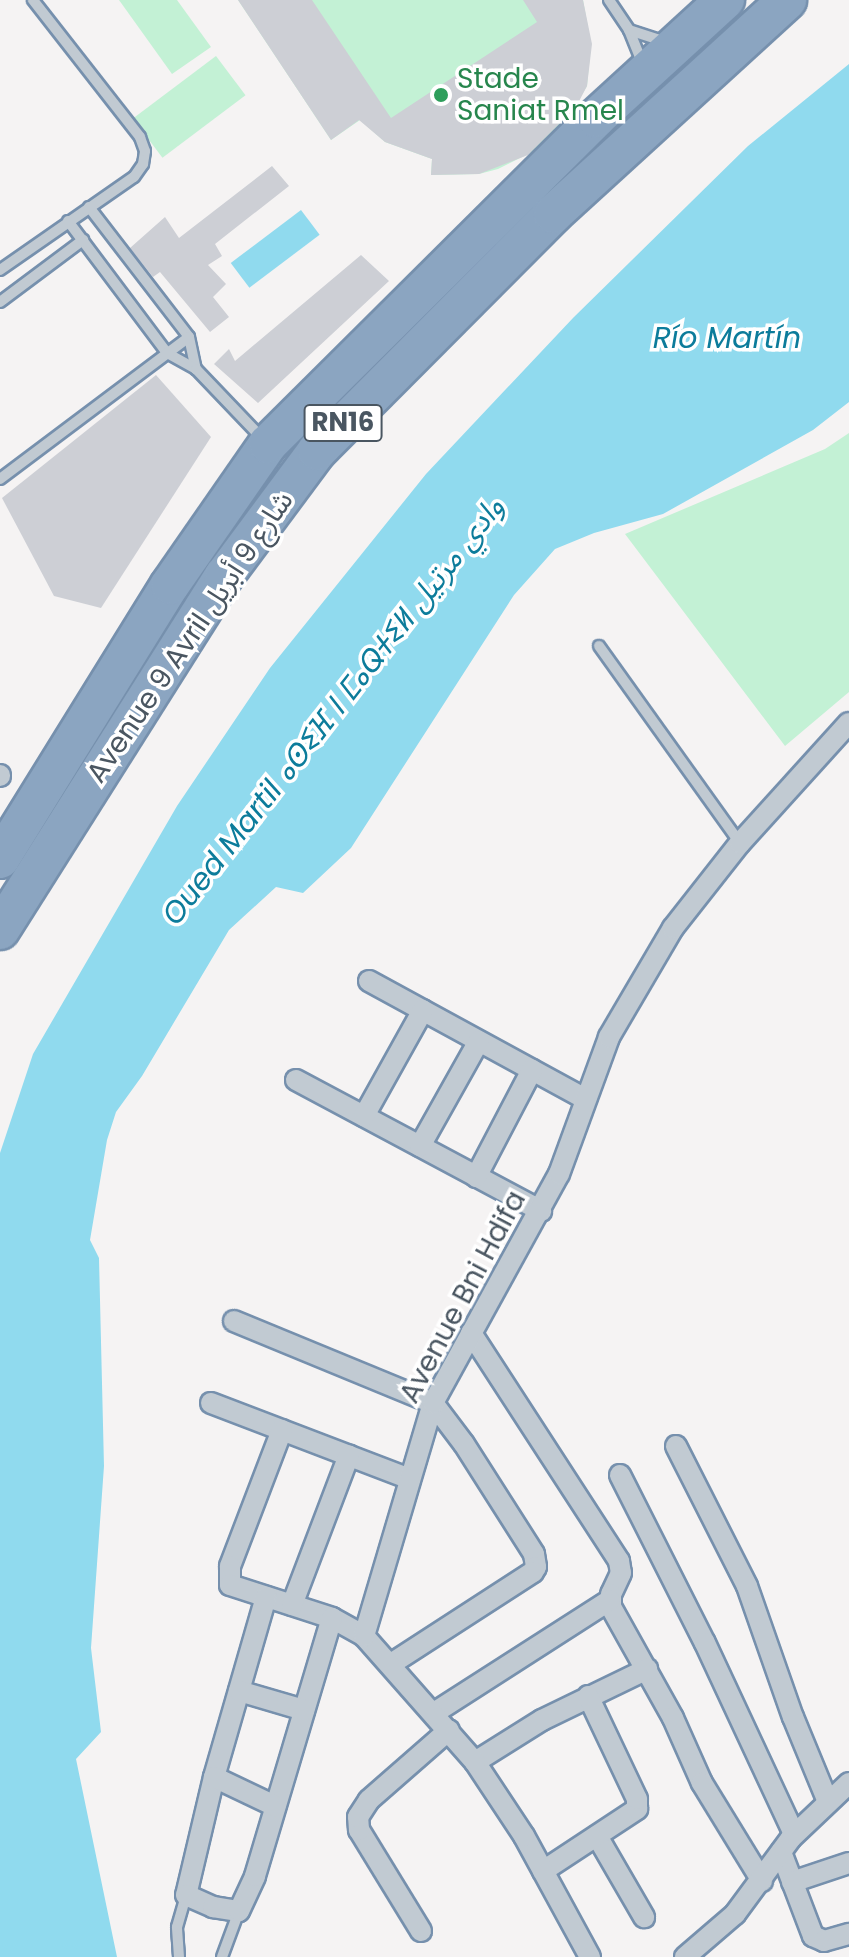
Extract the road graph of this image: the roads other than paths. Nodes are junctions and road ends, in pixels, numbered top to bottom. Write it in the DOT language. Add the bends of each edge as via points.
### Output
graph roads {
  1 [pos="33,0"];
  2 [pos="609,0"];
  3 [pos="725,0"];
  4 [pos="787,0"];
  5 [pos="629,30"];
  6 [pos="675,45"];
  7 [pos="646,72"];
  8 [pos="89,207"];
  9 [pos="68,221"];
  10 [pos="83,240"];
  11 [pos="0,270"];
  12 [pos="0,302"];
  13 [pos="189,337"];
  14 [pos="167,353"];
  15 [pos="196,369"];
  16 [pos="268,444"];
  17 [pos="0,479"];
  18 [pos="599,646"];
  19 [pos="849,723"];
  20 [pos="740,843"];
  21 [pos="0,859"];
  22 [pos="0,930"];
  23 [pos="369,981"];
  24 [pos="423,1010"];
  25 [pos="479,1041"];
  26 [pos="532,1070"];
  27 [pos="296,1080"];
  28 [pos="584,1098"];
  29 [pos="364,1116"];
  30 [pos="420,1146"];
  31 [pos="476,1177"];
  32 [pos="541,1211"];
  33 [pos="234,1321"];
  34 [pos="471,1333"];
  35 [pos="211,1403"];
  36 [pos="433,1403"];
  37 [pos="282,1430"];
  38 [pos="676,1446"];
  39 [pos="349,1455"];
  40 [pos="620,1475"];
  41 [pos="410,1479"];
  42 [pos="266,1597"];
  43 [pos="610,1600"];
  44 [pos="292,1605"];
  45 [pos="332,1618"];
  46 [pos="364,1636"];
  47 [pos="391,1664"];
  48 [pos="647,1669"];
  49 [pos="239,1691"];
  50 [pos="588,1696"];
  51 [pos="304,1710"];
  52 [pos="434,1713"];
  53 [pos="449,1730"];
  54 [pos="475,1762"];
  55 [pos="214,1777"];
  56 [pos="849,1783"];
  57 [pos="828,1802"];
  58 [pos="275,1806"];
  59 [pos="794,1834"];
  60 [pos="597,1836"];
  61 [pos="781,1852"];
  62 [pos="849,1863"];
  63 [pos="543,1871"];
  64 [pos="762,1881"];
  65 [pos="792,1882"];
  66 [pos="186,1895"];
  67 [pos="239,1911"];
  68 [pos="644,1917"];
  69 [pos="421,1931"];
  70 [pos="849,1934"];
  71 [pos="179,1957"];
  72 [pos="222,1957"];
  73 [pos="590,1957"];
  74 [pos="687,1957"];
  1 -- 8 [label="lane" via="140,137 145,151 134,177"];
  2 -- 5 [label="lane"];
  3 -- 6 [label="highway, Avenue 9 Avril شارع 9 أبريل / RN16"];
  4 -- 22 [label="highway, Avenue 9 Avril شارع 9 أبريل / RN16" via="553,214 317,451 224,576"];
  5 -- 6 [label="lane"];
  5 -- 7 [label="lane"];
  6 -- 7 [label="highway, Avenue 9 Avril شارع 9 أبريل / RN16"];
  7 -- 16 [label="highway, Avenue 9 Avril شارع 9 أبريل / RN16"];
  8 -- 9 [label="lane"];
  8 -- 13 [label="lane"];
  9 -- 10 [label="lane"];
  9 -- 11 [label="lane"];
  10 -- 12 [label="lane"];
  10 -- 14 [label="lane"];
  13 -- 14 [label="lane"];
  13 -- 15 [label="lane"];
  14 -- 15 [label="lane"];
  14 -- 17 [label="lane"];
  15 -- 16 [label="lane"];
  16 -- 21 [label="highway, Avenue 9 Avril شارع 9 أبريل / RN16" via="170,585"];
  18 -- 20 [label="lane"];
  19 -- 20 [label="street, Avenue Bni Hdifa"];
  20 -- 28 [label="street, Avenue Bni Hdifa" via="673,928 637,986"];
  23 -- 24 [label="street"];
  24 -- 25 [label="street"];
  24 -- 29 [label="street"];
  25 -- 26 [label="street"];
  25 -- 30 [label="street"];
  26 -- 28 [label="street"];
  26 -- 31 [label="street"];
  27 -- 29 [label="street"];
  28 -- 32 [label="street, Avenue Bni Hdifa"];
  29 -- 30 [label="street"];
  30 -- 31 [label="street"];
  31 -- 32 [label="street"];
  32 -- 34 [label="street, Avenue Bni Hdifa"];
  33 -- 36 [label="street"];
  34 -- 36 [label="street, Avenue Bni Hdifa"];
  34 -- 43 [label="street" via="619,1561 620,1577"];
  35 -- 37 [label="street"];
  36 -- 41 [label="street, Avenue Bni Hdifa"];
  36 -- 47 [label="street" via="534,1554 536,1567"];
  37 -- 39 [label="street"];
  37 -- 42 [label="street" via="228,1573 235,1589"];
  38 -- 57 [label="street" via="747,1586"];
  39 -- 41 [label="street"];
  39 -- 44 [label="street"];
  40 -- 59 [label="street"];
  41 -- 46 [label="street, Avenue Bni Hdifa"];
  42 -- 44 [label="street"];
  42 -- 49 [label="street"];
  43 -- 48 [label="street"];
  43 -- 52 [label="street"];
  44 -- 45 [label="street"];
  45 -- 46 [label="street"];
  45 -- 51 [label="street"];
  46 -- 47 [label="street"];
  47 -- 52 [label="street"];
  48 -- 50 [label="street"];
  48 -- 64 [label="street" via="702,1783"];
  49 -- 51 [label="street"];
  49 -- 55 [label="street"];
  50 -- 54 [label="street"];
  50 -- 60 [label="street" via="638,1804 634,1814"];
  51 -- 58 [label="street"];
  52 -- 53 [label="street"];
  53 -- 54 [label="street"];
  53 -- 69 [label="street" via="369,1800 358,1817 359,1830"];
  54 -- 63 [label="street"];
  55 -- 58 [label="street"];
  55 -- 66 [label="street"];
  56 -- 57 [label="street"];
  57 -- 59 [label="street"];
  58 -- 67 [label="street"];
  59 -- 61 [label="street"];
  60 -- 63 [label="street"];
  60 -- 68 [label="street"];
  61 -- 64 [label="street"];
  61 -- 65 [label="street"];
  62 -- 65 [label="street"];
  63 -- 73 [label="street"];
  64 -- 74 [label="street"];
  65 -- 70 [label="street" via="813,1936 824,1941"];
  66 -- 67 [label="street"];
  66 -- 71 [label="lane" via="177,1927"];
  67 -- 72 [label="lane"];
}
